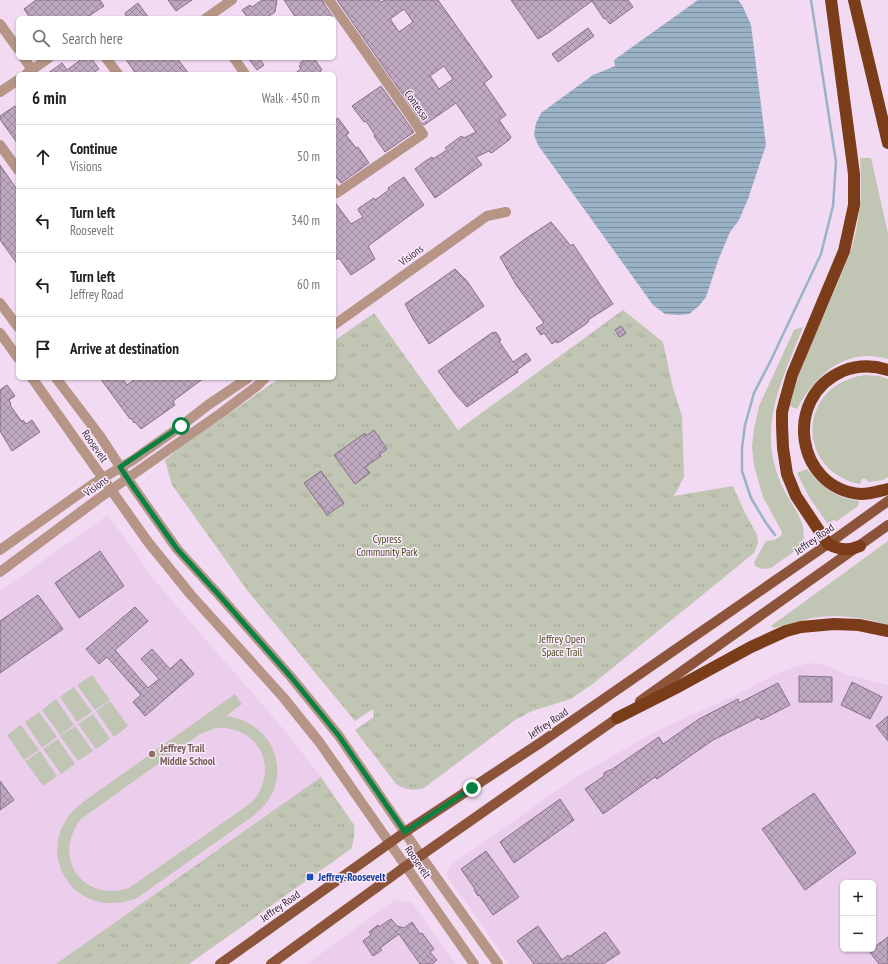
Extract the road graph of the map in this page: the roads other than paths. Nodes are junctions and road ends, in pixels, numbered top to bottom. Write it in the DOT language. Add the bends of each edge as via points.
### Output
graph roads {
  1 [pos="232,0"];
  2 [pos="329,0"];
  3 [pos="831,0"];
  4 [pos="854,0"];
  5 [pos="209,16"];
  6 [pos="0,24"];
  7 [pos="16,46"];
  8 [pos="25,60"];
  9 [pos="46,60"];
  10 [pos="108,60"];
  11 [pos="235,60"];
  12 [pos="29,72"];
  13 [pos="116,72"];
  14 [pos="244,72"];
  15 [pos="16,81"];
  16 [pos="0,92"];
  17 [pos="888,143"];
  18 [pos="0,145"];
  19 [pos="16,167"];
  20 [pos="336,191"];
  21 [pos="506,212"];
  22 [pos="0,303"];
  23 [pos="16,324"];
  24 [pos="336,325"];
  25 [pos="0,333"];
  26 [pos="16,355"];
  27 [pos="888,370"];
  28 [pos="33,380"];
  29 [pos="58,380"];
  30 [pos="245,380"];
  31 [pos="263,380"];
  32 [pos="120,467"];
  33 [pos="103,478"];
  34 [pos="127,479"];
  35 [pos="888,489"];
  36 [pos="111,490"];
  37 [pos="888,501"];
  38 [pos="888,525"];
  39 [pos="828,544"];
  40 [pos="860,546"];
  41 [pos="0,550"];
  42 [pos="0,572"];
  43 [pos="888,631"];
  44 [pos="617,718"];
  45 [pos="405,832"];
  46 [pos="390,843"];
  47 [pos="421,856"];
  48 [pos="406,866"];
  49 [pos="220,964"];
  50 [pos="271,964"];
  51 [pos="474,964"];
  52 [pos="498,964"];
  1 -- 5 [label="street"];
  2 -- 20 [label="street, Contessa" via="423,134"];
  3 -- 39 [label="highway" via="854,174 854,205 844,251 792,375 782,412 787,474 796,496"];
  4 -- 17 [label="highway"];
  6 -- 7 [label="street"];
  8 -- 12 [label="street"];
  9 -- 12 [label="street"];
  10 -- 13 [label="street"];
  11 -- 14 [label="street"];
  15 -- 16 [label="street"];
  18 -- 19 [label="street"];
  21 -- 24 [label="street, Visions" via="487,216"];
  22 -- 23 [label="street"];
  25 -- 26 [label="street"];
  27 -- 35 [label="highway" via="878,367 855,367 831,378 816,392 809,404 803,432 816,468 834,485 862,494"];
  28 -- 33 [label="street, Roosevelt"];
  29 -- 32 [label="street, Roosevelt"];
  30 -- 32 [label="street, Visions"];
  31 -- 34 [label="street, Visions"];
  32 -- 33 [label="street, Visions"];
  32 -- 34 [label="street, Roosevelt"];
  33 -- 36 [label="street, Roosevelt"];
  33 -- 41 [label="street, Visions"];
  34 -- 36 [label="street, Visions"];
  34 -- 45 [label="street, Roosevelt" via="180,554 287,672 339,736"];
  36 -- 42 [label="street, Visions"];
  36 -- 46 [label="street, Roosevelt" via="148,542 191,595 303,720"];
  37 -- 39 [label="main road, Jeffrey Road"];
  38 -- 40 [label="main road"];
  39 -- 40 [label="highway" via="849,550"];
  39 -- 45 [label="main road, Jeffrey Road"];
  40 -- 44 [label="main road"];
  43 -- 44 [label="highway" via="859,624 834,624 786,631"];
  44 -- 47 [label="main road"];
  45 -- 46 [label="main road, Jeffrey Road"];
  45 -- 47 [label="street, Roosevelt"];
  46 -- 48 [label="street, Roosevelt"];
  46 -- 49 [label="main road, Jeffrey Road"];
  47 -- 48 [label="main road"];
  47 -- 52 [label="street, Roosevelt"];
  48 -- 50 [label="main road"];
  48 -- 51 [label="street, Roosevelt"];
}
